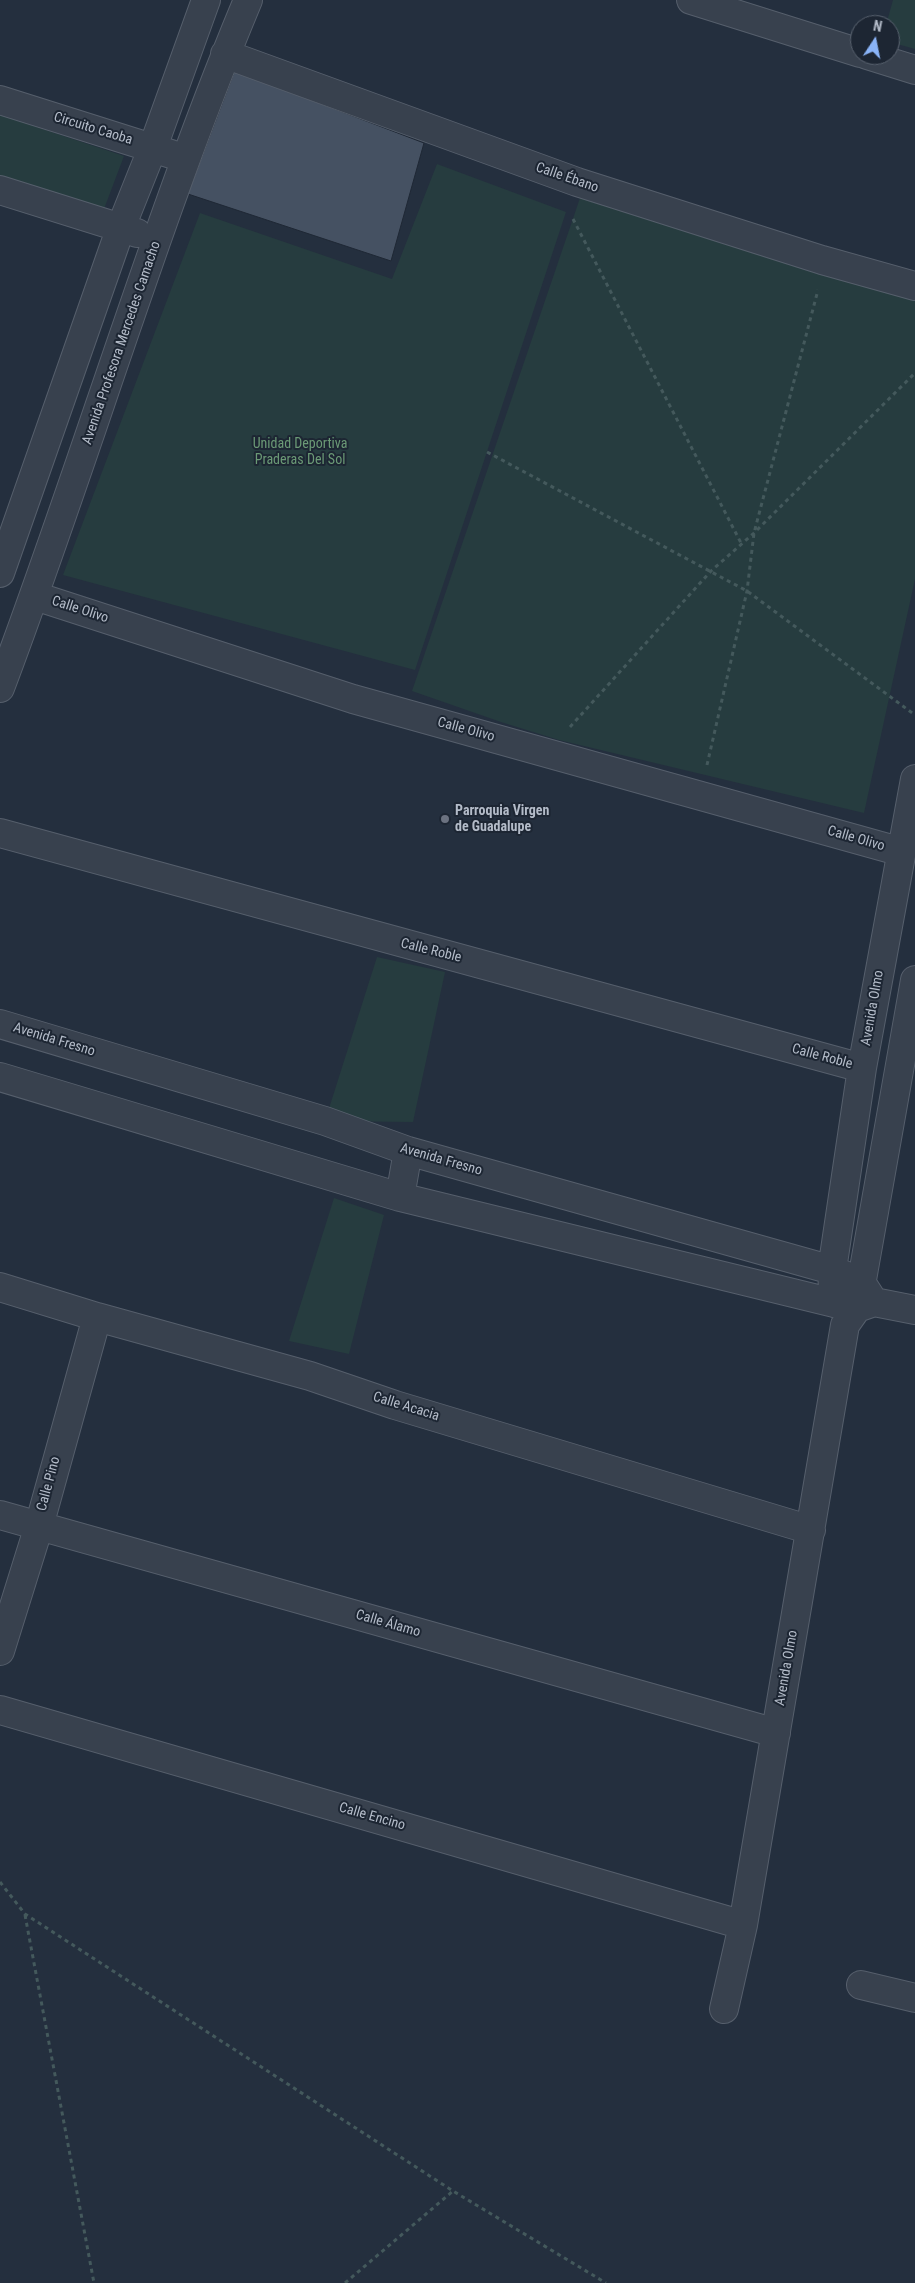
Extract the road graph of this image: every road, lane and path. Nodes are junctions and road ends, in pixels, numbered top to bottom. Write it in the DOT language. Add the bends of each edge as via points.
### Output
graph roads {
  1 [pos="206,0"];
  2 [pos="248,0"];
  3 [pos="691,0"];
  4 [pos="850,50"];
  5 [pos="225,54"];
  6 [pos="899,65"];
  7 [pos="915,70"];
  8 [pos="0,100"];
  9 [pos="153,147"];
  10 [pos="186,159"];
  11 [pos="0,190"];
  12 [pos="574,220"];
  13 [pos="121,227"];
  14 [pos="157,240"];
  15 [pos="820,284"];
  16 [pos="915,286"];
  17 [pos="915,373"];
  18 [pos="487,452"];
  19 [pos="754,533"];
  20 [pos="741,543"];
  21 [pos="711,571"];
  22 [pos="0,572"];
  23 [pos="747,591"];
  24 [pos="35,596"];
  25 [pos="0,688"];
  26 [pos="915,715"];
  27 [pos="566,732"];
  28 [pos="705,774"];
  29 [pos="915,779"];
  30 [pos="0,833"];
  31 [pos="902,852"];
  32 [pos="915,980"];
  33 [pos="0,1024"];
  34 [pos="862,1068"];
  35 [pos="0,1077"];
  36 [pos="408,1151"];
  37 [pos="400,1197"];
  38 [pos="832,1270"];
  39 [pos="0,1287"];
  40 [pos="854,1304"];
  41 [pos="915,1310"];
  42 [pos="96,1317"];
  43 [pos="0,1515"];
  44 [pos="39,1526"];
  45 [pos="811,1530"];
  46 [pos="0,1651"];
  47 [pos="0,1710"];
  48 [pos="776,1733"];
  49 [pos="0,1882"];
  50 [pos="25,1914"];
  51 [pos="743,1925"];
  52 [pos="861,1985"];
  53 [pos="915,1998"];
  54 [pos="724,2009"];
  55 [pos="454,2190"];
  56 [pos="94,2283"];
  57 [pos="346,2283"];
  58 [pos="606,2283"];
  1 -- 9 [label="street"];
  2 -- 5 [label="street, Avenida Profesora Mercedes Camacho"];
  3 -- 4 [label="street"];
  5 -- 10 [label="street, Avenida Profesora Mercedes Camacho"];
  5 -- 16 [label="street, Calle Ébano" via="577,182"];
  6 -- 7 [label="street"];
  8 -- 9 [label="street, Circuito Caoba"];
  9 -- 10 [label="street, Circuito Caoba"];
  9 -- 13 [label="street"];
  10 -- 14 [label="street, Avenida Profesora Mercedes Camacho"];
  11 -- 13 [label="street"];
  12 -- 20 [label="path"];
  13 -- 14 [label="street"];
  13 -- 22 [label="street"];
  14 -- 24 [label="street, Avenida Profesora Mercedes Camacho"];
  15 -- 19 [label="path"];
  17 -- 19 [label="path"];
  18 -- 21 [label="path"];
  19 -- 20 [label="path"];
  19 -- 23 [label="path"];
  20 -- 21 [label="path"];
  21 -- 23 [label="path"];
  21 -- 27 [label="path"];
  23 -- 26 [label="path"];
  23 -- 28 [label="path"];
  24 -- 25 [label="street, Avenida Profesora Mercedes Camacho"];
  24 -- 31 [label="street, Calle Olivo" via="353,698"];
  29 -- 31 [label="street, Avenida Olmo"];
  30 -- 34 [label="street, Calle Roble"];
  31 -- 34 [label="street, Avenida Olmo"];
  32 -- 40 [label="street, Avenida Olmo"];
  33 -- 36 [label="street, Avenida Fresno" via="325,1121"];
  34 -- 38 [label="street, Avenida Olmo"];
  35 -- 37 [label="street, Avenida Fresno"];
  36 -- 37 [label="street"];
  36 -- 38 [label="street, Avenida Fresno"];
  37 -- 40 [label="street, Avenida Fresno"];
  38 -- 40 [label="street, Avenida Fresno"];
  39 -- 42 [label="street, Calle Acacia"];
  40 -- 41 [label="street, Avenida Fresno"];
  40 -- 45 [label="street, Avenida Olmo"];
  42 -- 44 [label="street, Calle Pino"];
  42 -- 45 [label="street, Calle Acacia" via="310,1376 395,1405"];
  43 -- 44 [label="street, Calle Álamo"];
  44 -- 46 [label="street, Calle Pino"];
  44 -- 48 [label="street, Calle Álamo"];
  45 -- 48 [label="street, Avenida Olmo"];
  47 -- 51 [label="street, Calle Encino"];
  48 -- 51 [label="street, Avenida Olmo"];
  49 -- 50 [label="path"];
  50 -- 55 [label="path"];
  50 -- 56 [label="path"];
  51 -- 54 [label="street, Avenida Olmo"];
  52 -- 53 [label="street"];
  55 -- 57 [label="path"];
  55 -- 58 [label="path"];
}
